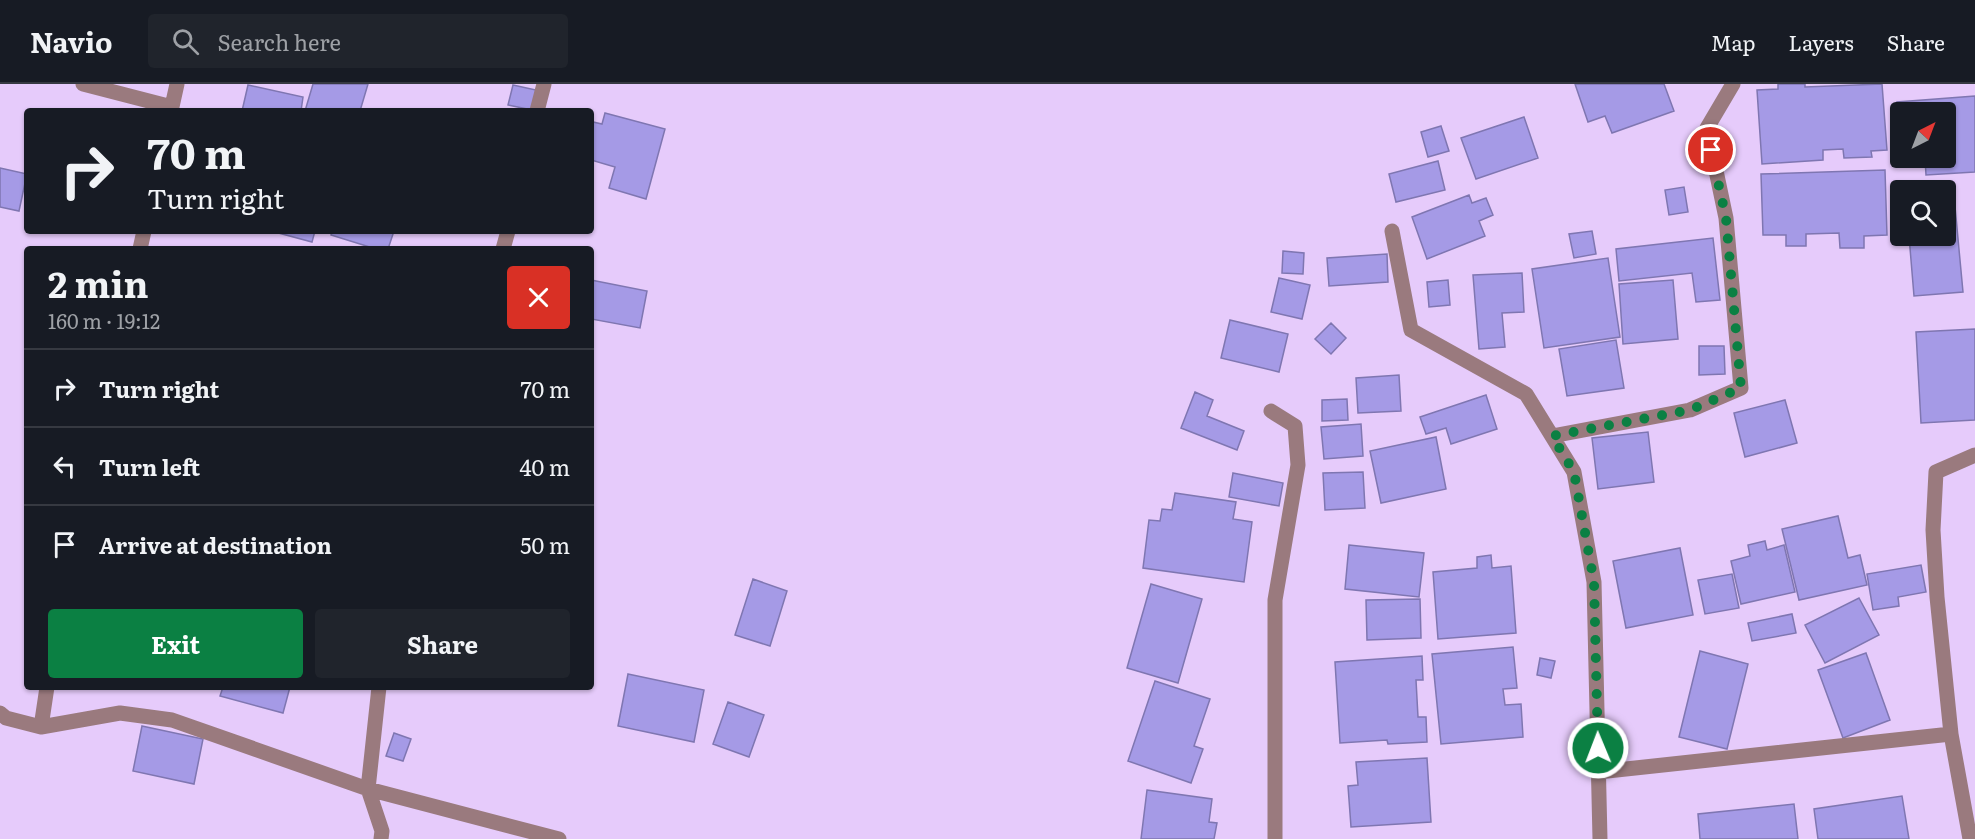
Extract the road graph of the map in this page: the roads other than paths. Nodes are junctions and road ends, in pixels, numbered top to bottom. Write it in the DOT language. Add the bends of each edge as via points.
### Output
graph roads {
  1 [pos="82,84"];
  2 [pos="177,84"];
  3 [pos="544,84"];
  4 [pos="1733,84"];
  5 [pos="168,108"];
  6 [pos="172,108"];
  7 [pos="538,108"];
  8 [pos="1392,231"];
  9 [pos="1270,411"];
  10 [pos="1552,436"];
  11 [pos="1975,455"];
  12 [pos="47,690"];
  13 [pos="379,690"];
  14 [pos="0,713"];
  15 [pos="41,727"];
  16 [pos="1951,734"];
  17 [pos="1598,772"];
  18 [pos="368,789"];
  19 [pos="1969,802"];
  20 [pos="381,839"];
  21 [pos="559,839"];
  22 [pos="1275,839"];
  23 [pos="1600,839"];
  24 [pos="1970,839"];
  1 -- 5 [label="street"];
  2 -- 6 [label="street"];
  3 -- 7 [label="street"];
  4 -- 10 [label="street" via="1707,128 1726,218 1741,388 1690,410"];
  8 -- 10 [label="street" via="1411,330 1526,394"];
  9 -- 22 [label="street" via="1295,426 1298,465 1275,600"];
  10 -- 17 [label="street" via="1574,472 1594,582"];
  11 -- 16 [label="street" via="1936,472 1937,597"];
  12 -- 15 [label="street"];
  13 -- 18 [label="street"];
  14 -- 15 [label="street"];
  15 -- 18 [label="street" via="120,713 172,720"];
  16 -- 17 [label="street"];
  16 -- 19 [label="street"];
  17 -- 23 [label="street"];
  18 -- 20 [label="street"];
  18 -- 21 [label="street"];
  19 -- 24 [label="street"];
}
